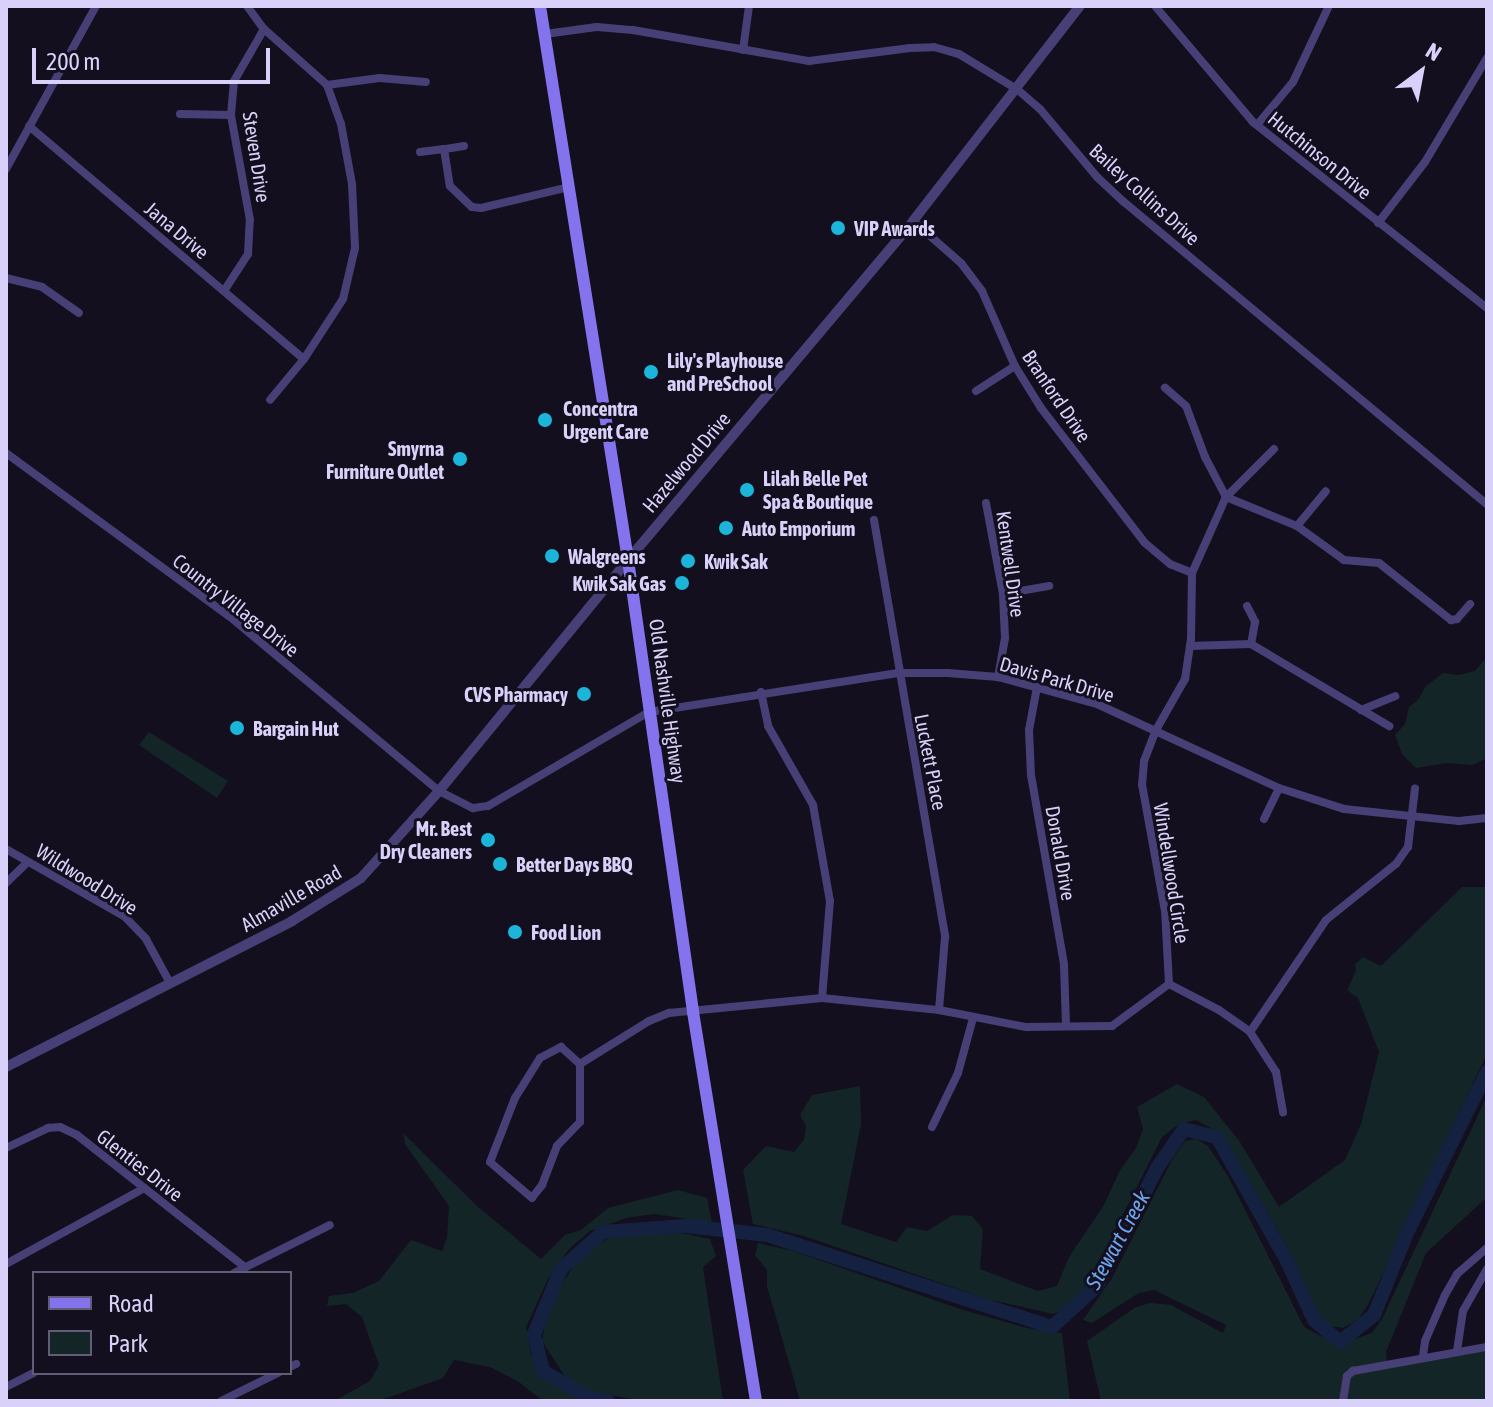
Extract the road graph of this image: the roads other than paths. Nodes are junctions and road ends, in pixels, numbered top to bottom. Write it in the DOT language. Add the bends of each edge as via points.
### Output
graph roads {
  1 [pos="96,6"];
  2 [pos="247,6"];
  3 [pos="540,6"];
  4 [pos="749,6"];
  5 [pos="1080,6"];
  6 [pos="1155,6"];
  7 [pos="1329,6"];
  8 [pos="264,29"];
  9 [pos="545,34"];
  10 [pos="743,50"];
  11 [pos="1487,58"];
  12 [pos="426,82"];
  13 [pos="327,85"];
  14 [pos="1018,90"];
  15 [pos="180,114"];
  16 [pos="231,115"];
  17 [pos="1257,125"];
  18 [pos="29,126"];
  19 [pos="464,146"];
  20 [pos="444,149"];
  21 [pos="420,152"];
  22 [pos="6,169"];
  23 [pos="569,187"];
  24 [pos="913,221"];
  25 [pos="1378,223"];
  26 [pos="6,278"];
  27 [pos="224,291"];
  28 [pos="1487,308"];
  29 [pos="79,313"];
  30 [pos="304,359"];
  31 [pos="1015,366"];
  32 [pos="1165,388"];
  33 [pos="976,391"];
  34 [pos="270,400"];
  35 [pos="1274,449"];
  36 [pos="6,453"];
  37 [pos="1326,491"];
  38 [pos="1226,497"];
  39 [pos="986,503"];
  40 [pos="1487,504"];
  41 [pos="874,520"];
  42 [pos="1297,526"];
  43 [pos="628,560"];
  44 [pos="1192,573"];
  45 [pos="1049,586"];
  46 [pos="1003,594"];
  47 [pos="1470,604"];
  48 [pos="1247,606"];
  49 [pos="1251,644"];
  50 [pos="1190,646"];
  51 [pos="898,673"];
  52 [pos="998,677"];
  53 [pos="1037,687"];
  54 [pos="761,692"];
  55 [pos="1395,696"];
  56 [pos="1361,710"];
  57 [pos="649,712"];
  58 [pos="1389,726"];
  59 [pos="1156,730"];
  60 [pos="1279,788"];
  61 [pos="1415,788"];
  62 [pos="439,791"];
  63 [pos="1414,817"];
  64 [pos="1487,818"];
  65 [pos="1264,819"];
  66 [pos="6,849"];
  67 [pos="28,862"];
  68 [pos="6,883"];
  69 [pos="170,983"];
  70 [pos="1169,984"];
  71 [pos="822,998"];
  72 [pos="939,1010"];
  73 [pos="693,1012"];
  74 [pos="973,1018"];
  75 [pos="1066,1026"];
  76 [pos="1250,1032"];
  77 [pos="580,1064"];
  78 [pos="6,1067"];
  79 [pos="1283,1112"];
  80 [pos="932,1127"];
  81 [pos="6,1148"];
  82 [pos="144,1188"];
  83 [pos="330,1225"];
  84 [pos="1487,1248"];
  85 [pos="6,1264"];
  86 [pos="245,1267"];
  87 [pos="1487,1269"];
  88 [pos="238,1271"];
  89 [pos="1487,1347"];
  90 [pos="1457,1351"];
  91 [pos="1423,1356"];
  92 [pos="32,1374"];
  93 [pos="274,1375"];
  94 [pos="6,1387"];
  95 [pos="221,1401"];
  96 [pos="756,1401"];
  97 [pos="1343,1401"];
  1 -- 18 [label="street"];
  2 -- 8 [label="street"];
  3 -- 9 [label="main road, Old Nashville Highway"];
  4 -- 10 [label="street"];
  5 -- 14 [label="street, Hazelwood Drive"];
  6 -- 17 [label="street, Hutchinson Drive"];
  7 -- 17 [label="street" via="1293,82"];
  8 -- 13 [label="street"];
  8 -- 16 [label="street, Steven Drive" via="234,81"];
  9 -- 10 [label="street, Bailey Collins Drive" via="597,27"];
  9 -- 23 [label="main road, Old Nashville Highway"];
  10 -- 14 [label="street, Bailey Collins Drive" via="809,61 934,47 959,54"];
  11 -- 25 [label="street" via="1425,162"];
  12 -- 13 [label="street" via="380,78"];
  13 -- 30 [label="street" via="341,124 352,184 355,248 343,299"];
  14 -- 24 [label="street, Hazelwood Drive"];
  14 -- 40 [label="street, Bailey Collins Drive" via="1124,202"];
  15 -- 16 [label="street"];
  16 -- 27 [label="street, Steven Drive" via="250,220 248,254"];
  17 -- 25 [label="street, Hutchinson Drive"];
  18 -- 22 [label="street"];
  18 -- 27 [label="street, Jana Drive"];
  19 -- 20 [label="street"];
  20 -- 21 [label="street"];
  20 -- 23 [label="street" via="450,186 472,207"];
  23 -- 43 [label="main road, Old Nashville Highway"];
  24 -- 31 [label="street, Branford Drive" via="949,251 982,291"];
  24 -- 43 [label="street, Hazelwood Drive"];
  25 -- 28 [label="street, Hutchinson Drive"];
  26 -- 29 [label="street" via="42,287"];
  27 -- 30 [label="street, Jana Drive"];
  30 -- 34 [label="street"];
  31 -- 33 [label="street"];
  31 -- 44 [label="street, Branford Drive" via="1145,543 1170,564"];
  32 -- 38 [label="street" via="1186,406"];
  35 -- 38 [label="street, Windellwood Circle"];
  36 -- 62 [label="street, Country Village Drive" via="229,616"];
  37 -- 42 [label="street"];
  38 -- 42 [label="street"];
  38 -- 44 [label="street, Windellwood Circle"];
  39 -- 46 [label="street, Kentwell Drive"];
  41 -- 51 [label="street, Luckett Place"];
  42 -- 47 [label="street" via="1344,560 1379,563 1451,620"];
  43 -- 57 [label="main road, Old Nashville Highway"];
  43 -- 62 [label="street, Hazelwood Drive"];
  44 -- 50 [label="street, Windellwood Circle"];
  45 -- 46 [label="street"];
  46 -- 52 [label="street, Kentwell Drive" via="1005,638"];
  48 -- 49 [label="street" via="1255,622"];
  49 -- 50 [label="street"];
  49 -- 56 [label="street"];
  50 -- 59 [label="street, Windellwood Circle" via="1185,679"];
  51 -- 52 [label="street, Davis Park Drive"];
  51 -- 54 [label="street, Davis Park Drive"];
  51 -- 72 [label="street, Luckett Place" via="945,937"];
  52 -- 53 [label="street, Davis Park Drive"];
  53 -- 59 [label="street, Davis Park Drive" via="1097,704"];
  53 -- 75 [label="street, Donald Drive" via="1029,730 1031,775 1064,965"];
  54 -- 57 [label="street, Davis Park Drive"];
  54 -- 71 [label="street" via="768,726 816,818 830,901"];
  55 -- 56 [label="street"];
  56 -- 58 [label="street"];
  57 -- 62 [label="street" via="488,806 473,808"];
  57 -- 73 [label="main road, Old Nashville Highway"];
  59 -- 60 [label="street, Davis Park Drive"];
  59 -- 70 [label="street, Windellwood Circle" via="1142,785 1165,911"];
  60 -- 63 [label="street, Davis Park Drive" via="1344,809"];
  60 -- 65 [label="street"];
  61 -- 63 [label="street"];
  62 -- 69 [label="street, Almaville Road" via="361,878 321,905"];
  63 -- 64 [label="street, Davis Park Drive"];
  63 -- 76 [label="street" via="1408,847 1396,864 1326,920"];
  66 -- 67 [label="street, Wildwood Drive"];
  67 -- 68 [label="street"];
  67 -- 69 [label="street, Wildwood Drive" via="125,917 146,939"];
  69 -- 78 [label="street, Almaville Road"];
  70 -- 75 [label="street" via="1112,1026"];
  70 -- 76 [label="street"];
  71 -- 72 [label="street"];
  71 -- 73 [label="street"];
  72 -- 74 [label="street"];
  73 -- 77 [label="street" via="649,1021"];
  73 -- 96 [label="main road, Old Nashville Highway"];
  74 -- 75 [label="street" via="1026,1027"];
  74 -- 80 [label="street" via="958,1073"];
  76 -- 79 [label="street" via="1276,1072"];
  77 -- 77 [label="street" via="561,1047 540,1058 515,1098 490,1162 532,1198 557,1146 580,1122"];
  81 -- 82 [label="street, Glenties Drive" via="60,1127"];
  82 -- 85 [label="street"];
  82 -- 86 [label="street, Glenties Drive"];
  83 -- 86 [label="street"];
  84 -- 91 [label="street" via="1457,1274"];
  86 -- 88 [label="street"];
  87 -- 90 [label="street" via="1463,1311"];
  89 -- 90 [label="street"];
  90 -- 91 [label="street"];
  91 -- 97 [label="street" via="1353,1371 1347,1376"];
  92 -- 94 [label="street"];
  93 -- 95 [label="street"];
}
